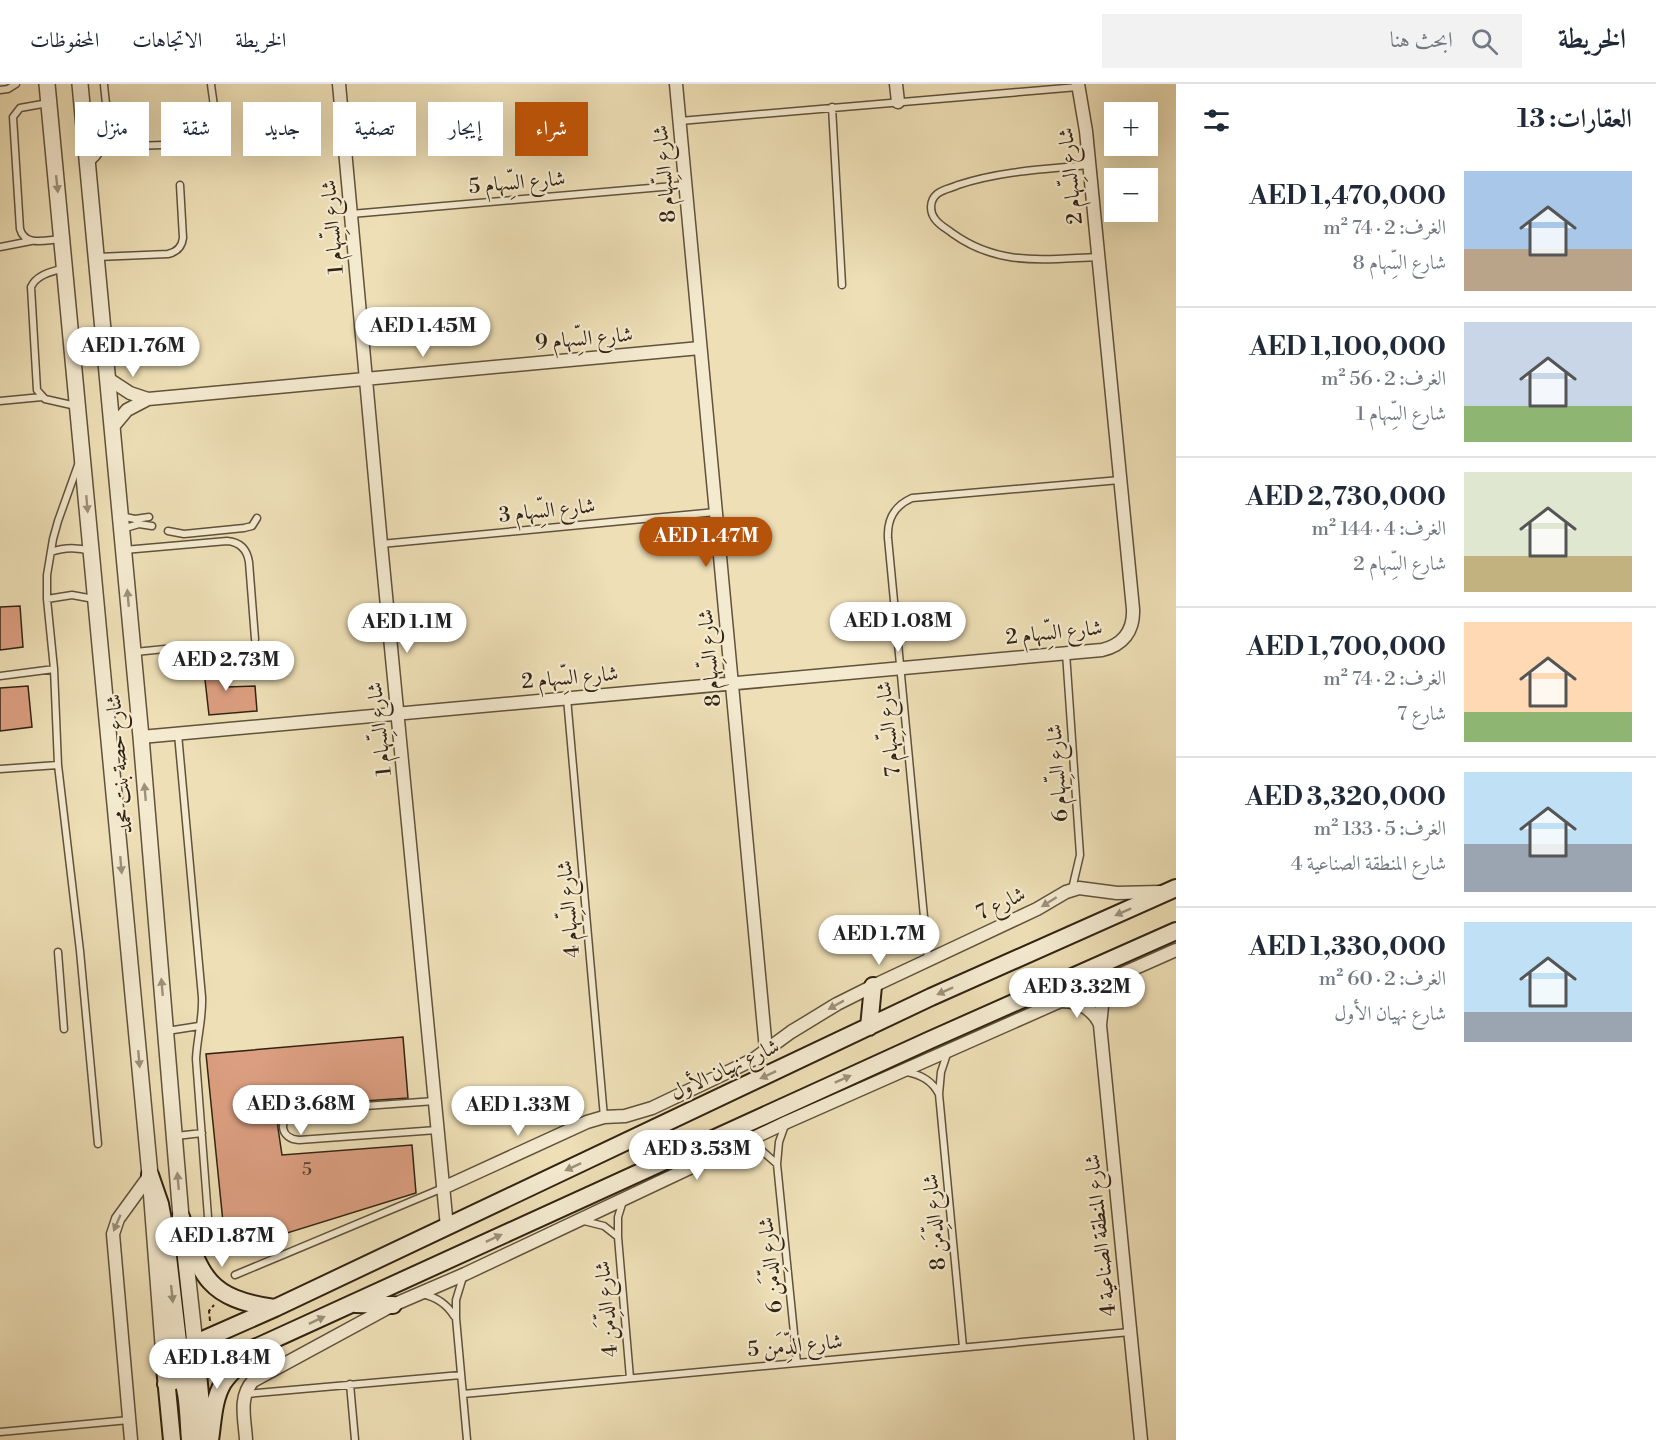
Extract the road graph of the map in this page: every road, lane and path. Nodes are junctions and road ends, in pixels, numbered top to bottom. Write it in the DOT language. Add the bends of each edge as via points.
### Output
graph roads {
  1 [pos="16,84"];
  2 [pos="80,84"];
  3 [pos="104,84"];
  4 [pos="211,84"];
  5 [pos="339,84"];
  6 [pos="676,84"];
  7 [pos="896,84"];
  8 [pos="1078,85"];
  9 [pos="0,90"];
  10 [pos="46,90"];
  11 [pos="105,102"];
  12 [pos="898,102"];
  13 [pos="832,108"];
  14 [pos="679,121"];
  15 [pos="149,145"];
  16 [pos="96,156"];
  17 [pos="88,165"];
  18 [pos="1089,165"];
  19 [pos="180,185"];
  20 [pos="685,185"];
  21 [pos="351,214"];
  22 [pos="62,238"];
  23 [pos="32,241"];
  24 [pos="0,247"];
  25 [pos="96,257"];
  26 [pos="1098,257"];
  27 [pos="65,268"];
  28 [pos="842,285"];
  29 [pos="700,348"];
  30 [pos="107,378"];
  31 [pos="367,379"];
  32 [pos="42,397"];
  33 [pos="148,399"];
  34 [pos="0,401"];
  35 [pos="78,407"];
  36 [pos="112,428"];
  37 [pos="82,453"];
  38 [pos="1120,480"];
  39 [pos="716,512"];
  40 [pos="149,518"];
  41 [pos="257,518"];
  42 [pos="121,523"];
  43 [pos="152,526"];
  44 [pos="168,531"];
  45 [pos="381,544"];
  46 [pos="123,550"];
  47 [pos="51,552"];
  48 [pos="92,552"];
  49 [pos="47,599"];
  50 [pos="96,600"];
  51 [pos="255,639"];
  52 [pos="185,647"];
  53 [pos="133,652"];
  54 [pos="1066,653"];
  55 [pos="900,668"];
  56 [pos="54,669"];
  57 [pos="0,676"];
  58 [pos="731,683"];
  59 [pos="567,698"];
  60 [pos="398,713"];
  61 [pos="178,734"];
  62 [pos="141,737"];
  63 [pos="58,765"];
  64 [pos="0,769"];
  65 [pos="1072,889"];
  66 [pos="1171,890"];
  67 [pos="1176,931"];
  68 [pos="1176,950"];
  69 [pos="58,952"];
  70 [pos="928,960"];
  71 [pos="1110,979"];
  72 [pos="873,986"];
  73 [pos="1061,1001"];
  74 [pos="1100,1025"];
  75 [pos="199,1026"];
  76 [pos="869,1027"];
  77 [pos="64,1029"];
  78 [pos="166,1031"];
  79 [pos="766,1050"];
  80 [pos="948,1051"];
  81 [pos="901,1072"];
  82 [pos="939,1094"];
  83 [pos="435,1101"];
  84 [pos="604,1117"];
  85 [pos="787,1122"];
  86 [pos="437,1130"];
  87 [pos="202,1133"];
  88 [pos="174,1136"];
  89 [pos="744,1143"];
  90 [pos="98,1144"];
  91 [pos="777,1164"];
  92 [pos="150,1174"];
  93 [pos="443,1188"];
  94 [pos="625,1198"];
  95 [pos="181,1217"];
  96 [pos="208,1217"];
  97 [pos="578,1220"];
  98 [pos="447,1227"];
  99 [pos="618,1238"];
  100 [pos="465,1274"];
  101 [pos="235,1275"];
  102 [pos="418,1294"];
  103 [pos="351,1304"];
  104 [pos="393,1305"];
  105 [pos="275,1308"];
  106 [pos="456,1318"];
  107 [pos="1130,1332"];
  108 [pos="257,1347"];
  109 [pos="963,1347"];
  110 [pos="179,1350"];
  111 [pos="797,1363"];
  112 [pos="190,1375"];
  113 [pos="461,1375"];
  114 [pos="630,1378"];
  115 [pos="166,1384"];
  116 [pos="350,1384"];
  117 [pos="245,1394"];
  118 [pos="463,1394"];
  119 [pos="129,1420"];
  120 [pos="0,1432"];
  121 [pos="131,1440"];
  122 [pos="172,1440"];
  123 [pos="190,1440"];
  124 [pos="205,1440"];
  125 [pos="210,1440"];
  126 [pos="246,1440"];
  127 [pos="355,1440"];
  128 [pos="467,1440"];
  129 [pos="1141,1440"];
  1 -- 9 [label="lane"];
  2 -- 17 [label="street, شارع حصة بنت محمد"];
  3 -- 11 [label="lane"];
  4 -- 15 [label="lane" via="215,129 211,137 204,143"];
  5 -- 21 [label="street, شارع السِّهام 1"];
  6 -- 14 [label="street, شارع السِّهام 8"];
  7 -- 12 [label="street"];
  8 -- 12 [label="lane"];
  8 -- 18 [label="street, شارع السِّهام 2"];
  10 -- 22 [label="street, شارع حصة بنت محمد, one-way"];
  10 -- 23 [label="lane" via="20,108 12,120 20,229"];
  12 -- 13 [label="lane"];
  13 -- 14 [label="lane"];
  13 -- 28 [label="lane"];
  14 -- 20 [label="street, شارع السِّهام 8"];
  16 -- 17 [label="lane"];
  17 -- 25 [label="street, شارع حصة بنت محمد"];
  18 -- 26 [label="street, شارع السِّهام 2"];
  18 -- 26 [label="lane" via="1003,174 964,183 939,192 931,207 934,218 952,232 996,255 1021,259"];
  19 -- 25 [label="lane" via="183,238 178,249 168,254"];
  20 -- 21 [label="lane, شارع السِّهام 5"];
  20 -- 29 [label="street, شارع السِّهام 8"];
  21 -- 31 [label="street, شارع السِّهام 1"];
  22 -- 23 [label="lane"];
  22 -- 27 [label="street, شارع حصة بنت محمد"];
  23 -- 24 [label="lane"];
  25 -- 30 [label="street, شارع حصة بنت محمد"];
  26 -- 38 [label="street, شارع السِّهام 2"];
  27 -- 32 [label="lane" via="37,278 31,287 37,390"];
  27 -- 35 [label="street, شارع حصة بنت محمد"];
  29 -- 31 [label="street, شارع السِّهام 9"];
  29 -- 39 [label="street, شارع السِّهام 8"];
  30 -- 33 [label="street, شارع السِّهام 9"];
  30 -- 36 [label="street, شارع حصة بنت محمد"];
  31 -- 33 [label="street, شارع السِّهام 9"];
  31 -- 45 [label="street, شارع السِّهام 1"];
  32 -- 34 [label="lane"];
  32 -- 35 [label="lane"];
  33 -- 36 [label="street, شارع السِّهام 9" via="127,410"];
  35 -- 37 [label="street, شارع حصة بنت محمد"];
  36 -- 42 [label="street, شارع حصة بنت محمد"];
  37 -- 47 [label="lane"];
  37 -- 48 [label="street, شارع حصة بنت محمد, one-way"];
  38 -- 54 [label="street, شارع السِّهام 2" via="1132,626 1110,648"];
  38 -- 55 [label="lane, شارع السِّهام 7" via="905,501 893,513 887,528"];
  39 -- 45 [label="lane, شارع السِّهام 3"];
  39 -- 58 [label="street, شارع السِّهام 8"];
  40 -- 42 [label="lane"];
  41 -- 44 [label="lane" via="252,526 243,528 184,534"];
  42 -- 43 [label="lane"];
  42 -- 46 [label="street, شارع حصة بنت محمد"];
  45 -- 60 [label="street, شارع السِّهام 1"];
  46 -- 51 [label="lane" via="227,541 241,545 249,562"];
  53 -- 46 [label="street, شارع حصة بنت محمد, one-way"];
  47 -- 48 [label="lane" via="67,548"];
  47 -- 49 [label="lane"];
  48 -- 50 [label="street, شارع حصة بنت محمد"];
  49 -- 50 [label="lane" via="72,595"];
  49 -- 56 [label="lane"];
  50 -- 92 [label="street, شارع حصة بنت محمد, one-way"];
  52 -- 53 [label="lane"];
  53 -- 62 [label="street, شارع حصة بنت محمد"];
  54 -- 55 [label="street, شارع السِّهام 2"];
  54 -- 65 [label="lane, شارع السِّهام 6" via="1080,855"];
  55 -- 58 [label="street, شارع السِّهام 2"];
  55 -- 70 [label="lane, شارع السِّهام 7"];
  56 -- 57 [label="lane"];
  56 -- 63 [label="lane"];
  58 -- 59 [label="street, شارع السِّهام 2"];
  58 -- 79 [label="street, شارع السِّهام 8"];
  59 -- 60 [label="street, شارع السِّهام 2"];
  59 -- 84 [label="lane, شارع السِّهام 4"];
  60 -- 61 [label="street, شارع السِّهام 2"];
  60 -- 83 [label="street, شارع السِّهام 1"];
  61 -- 62 [label="street, شارع السِّهام 2"];
  61 -- 75 [label="lane" via="202,997"];
  78 -- 62 [label="street, شارع حصة بنت محمد, one-way"];
  63 -- 64 [label="lane"];
  63 -- 90 [label="lane"];
  65 -- 66 [label="street"];
  65 -- 70 [label="street, شارع 7, one-way"];
  66 -- 76 [label="main road, شارع نهيان الأول, one-way"];
  103 -- 67 [label="main road, one-way"];
  68 -- 71 [label="street"];
  69 -- 77 [label="lane"];
  70 -- 72 [label="street, شارع 7"];
  71 -- 73 [label="street"];
  71 -- 74 [label="street, شارع المنطقة الصناعية 4" via="1103,997"];
  72 -- 76 [label="main road"];
  72 -- 79 [label="street, شارع 7, one-way" via="815,1017"];
  73 -- 74 [label="street" via="1088,1008"];
  73 -- 80 [label="street"];
  74 -- 107 [label="street, شارع المنطقة الصناعية 4"];
  75 -- 78 [label="lane"];
  75 -- 87 [label="lane" via="196,1059"];
  76 -- 98 [label="main road, شارع نهيان الأول, one-way"];
  78 -- 88 [label="street, شارع حصة بنت محمد"];
  79 -- 84 [label="street, شارع 7" via="744,1065 652,1108"];
  80 -- 81 [label="street"];
  80 -- 82 [label="lane, شارع الدِّمَن 8"];
  81 -- 82 [label="lane" via="921,1075"];
  81 -- 85 [label="street"];
  82 -- 109 [label="lane, شارع الدِّمَن 8"];
  83 -- 86 [label="street, شارع السِّهام 1"];
  83 -- 86 [label="lane" via="295,1111 284,1119 283,1128 290,1139 299,1140"];
  84 -- 93 [label="street, شارع 7"];
  85 -- 89 [label="street"];
  85 -- 91 [label="lane, شارع الدِّمَن 6"];
  86 -- 93 [label="street, شارع السِّهام 1"];
  87 -- 88 [label="lane"];
  87 -- 96 [label="lane"];
  95 -- 88 [label="street, شارع حصة بنت محمد, one-way"];
  89 -- 91 [label="lane" via="759,1148"];
  89 -- 94 [label="street"];
  91 -- 111 [label="lane, شارع الدِّمَن 6"];
  92 -- 110 [label="main road, one-way" via="165,1231"];
  92 -- 119 [label="street, one-way" via="118,1219 113,1234"];
  93 -- 98 [label="street, شارع السِّهام 1"];
  93 -- 101 [label="lane"];
  94 -- 97 [label="street"];
  94 -- 99 [label="lane, شارع الدِّمَن 4" via="618,1217"];
  95 -- 105 [label="main road" via="201,1270 214,1286 232,1298"];
  95 -- 110 [label="street, شارع حصة بنت محمد"];
  97 -- 99 [label="lane, شارع الدِّمَن 4" via="596,1223"];
  97 -- 100 [label="street"];
  98 -- 105 [label="main road, شارع نهيان الأول"];
  99 -- 114 [label="lane, شارع الدِّمَن 4"];
  100 -- 102 [label="street"];
  100 -- 106 [label="lane" via="458,1291"];
  102 -- 104 [label="street"];
  102 -- 106 [label="lane" via="440,1301"];
  103 -- 104 [label="main road"];
  108 -- 103 [label="main road, one-way"];
  104 -- 117 [label="street" via="258,1377"];
  105 -- 110 [label="main road, شارع نهيان الأول"];
  106 -- 113 [label="lane"];
  107 -- 109 [label="lane, شارع الدِّمَن 5"];
  107 -- 129 [label="street, شارع المنطقة الصناعية 4"];
  108 -- 112 [label="main road"];
  108 -- 125 [label="main road" via="219,1391"];
  109 -- 111 [label="lane, شارع الدِّمَن 5"];
  110 -- 112 [label="main road, شارع حصة بنت محمد"];
  110 -- 112 [label="main road" via="175,1365"];
  110 -- 115 [label="main road, شارع حصة بنت محمد"];
  111 -- 114 [label="lane, شارع الدِّمَن 5"];
  112 -- 115 [label="main road"];
  112 -- 123 [label="main road"];
  112 -- 124 [label="main road, شارع حصة بنت محمد"];
  113 -- 116 [label="lane"];
  113 -- 118 [label="lane"];
  114 -- 118 [label="lane, شارع الدِّمَن 5"];
  115 -- 122 [label="main road, شارع حصة بنت محمد"];
  116 -- 117 [label="lane"];
  116 -- 127 [label="lane"];
  117 -- 126 [label="street"];
  118 -- 128 [label="lane"];
  119 -- 120 [label="lane"];
  119 -- 121 [label="street"];
}
